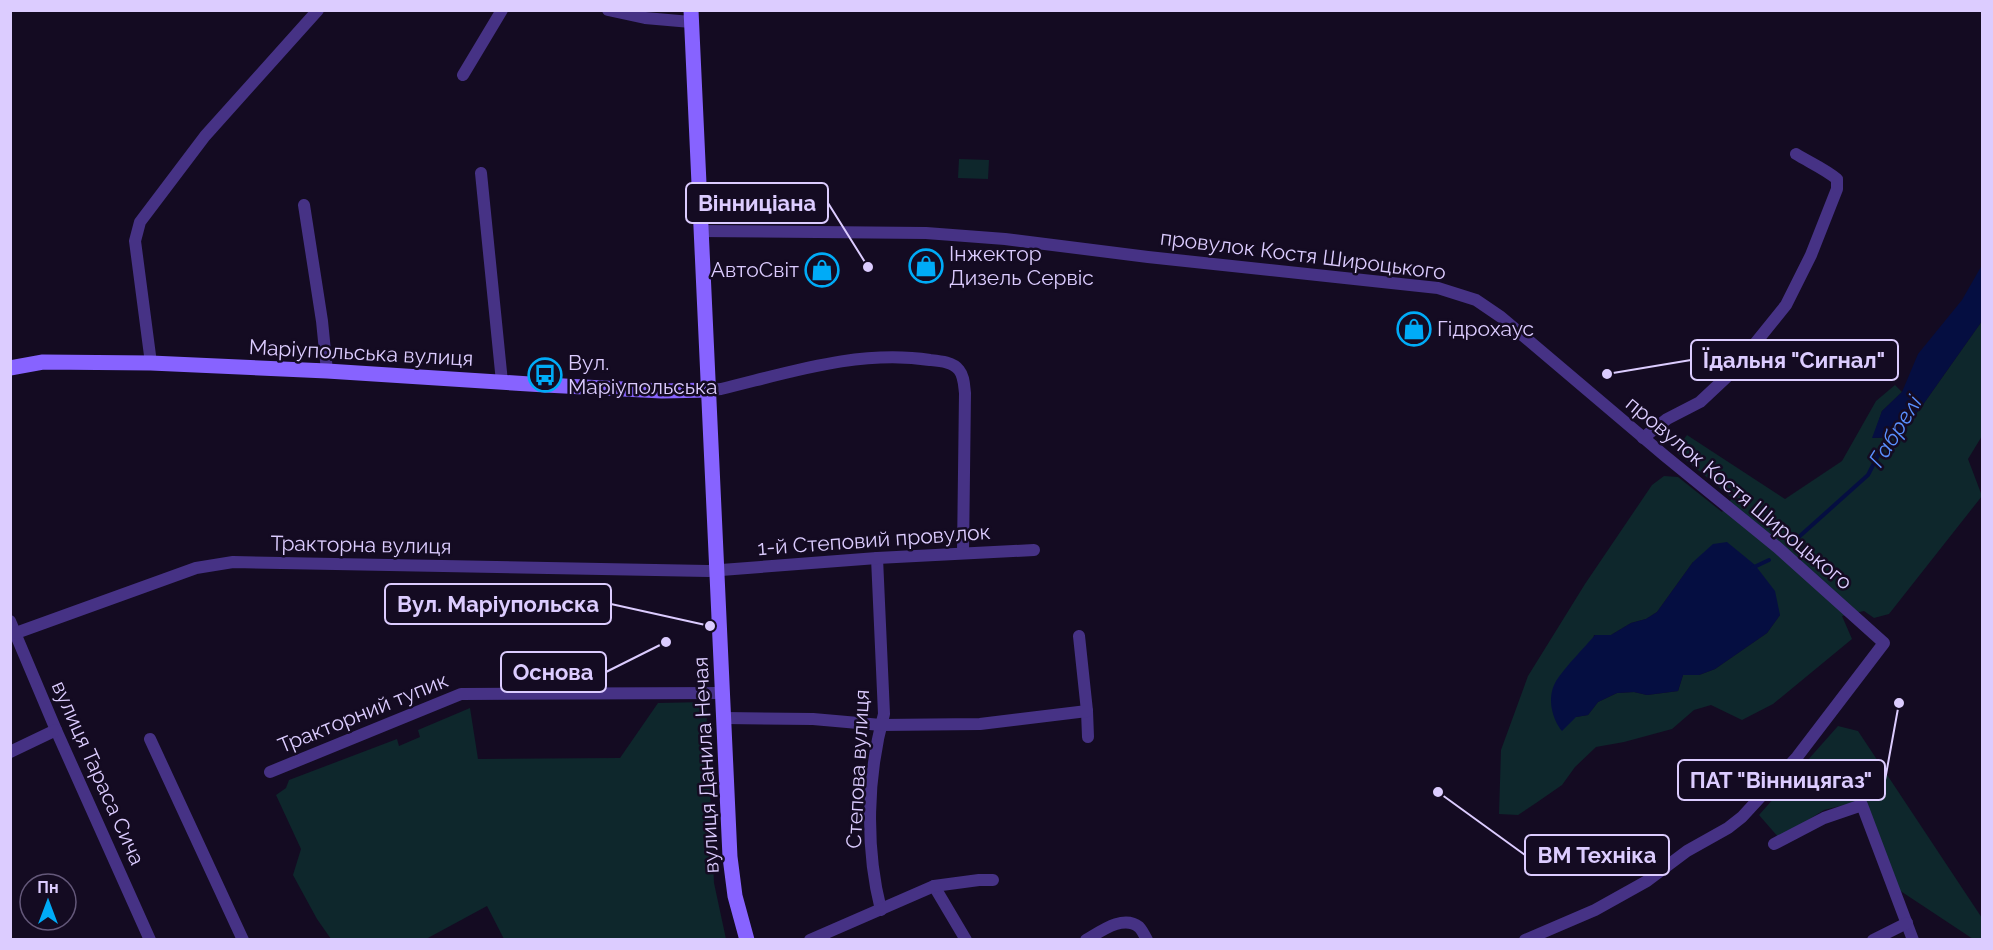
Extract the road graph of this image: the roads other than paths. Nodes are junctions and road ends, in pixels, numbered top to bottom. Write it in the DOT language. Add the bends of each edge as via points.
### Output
graph roads {
  1 [pos="318,10"];
  2 [pos="502,10"];
  3 [pos="608,10"];
  4 [pos="691,16"];
  5 [pos="463,75"];
  6 [pos="1796,154"];
  7 [pos="481,173"];
  8 [pos="304,205"];
  9 [pos="700,231"];
  10 [pos="151,363"];
  11 [pos="10,368"];
  12 [pos="327,371"];
  13 [pos="502,382"];
  14 [pos="709,390"];
  15 [pos="1643,438"];
  16 [pos="1034,550"];
  17 [pos="963,552"];
  18 [pos="877,558"];
  19 [pos="718,570"];
  20 [pos="13,627"];
  21 [pos="1079,636"];
  22 [pos="723,693"];
  23 [pos="1087,711"];
  24 [pos="724,718"];
  25 [pos="881,725"];
  26 [pos="56,730"];
  27 [pos="1088,737"];
  28 [pos="150,739"];
  29 [pos="10,752"];
  30 [pos="270,772"];
  31 [pos="1774,844"];
  32 [pos="993,880"];
  33 [pos="934,886"];
  34 [pos="881,910"];
  35 [pos="1907,923"];
  36 [pos="150,939"];
  37 [pos="243,939"];
  38 [pos="747,939"];
  39 [pos="810,939"];
  40 [pos="966,939"];
  41 [pos="1086,939"];
  42 [pos="1148,939"];
  43 [pos="1525,939"];
  44 [pos="1872,939"];
  45 [pos="1913,939"];
  1 -- 10 [label="street" via="205,136 140,222 135,241"];
  2 -- 5 [label="street"];
  3 -- 4 [label="street" via="645,18"];
  4 -- 9 [label="main road, вулиця Данила Нечая"];
  6 -- 15 [label="street" via="1829,172 1837,179 1837,189 1786,305 1724,380 1700,402 1667,419"];
  7 -- 13 [label="street"];
  8 -- 12 [label="street"];
  9 -- 14 [label="main road, вулиця Данила Нечая"];
  9 -- 15 [label="street, провулок Костя Широцького" via="926,233 1010,239 1438,288 1476,300 1501,316"];
  10 -- 11 [label="main road, Маріупольська вулиця" via="42,362"];
  10 -- 12 [label="main road, Маріупольська вулиця"];
  12 -- 13 [label="main road, Маріупольська вулиця"];
  13 -- 14 [label="main road, Маріупольська вулиця"];
  14 -- 17 [label="street" via="828,363 875,358 917,358 952,365 963,378 965,393"];
  14 -- 19 [label="main road, вулиця Данила Нечая"];
  15 -- 43 [label="street, провулок Костя Широцького" via="1777,547 1884,643 1797,757 1742,817 1647,881 1595,910"];
  16 -- 17 [label="street, 1-й Степовий провулок"];
  17 -- 18 [label="street, 1-й Степовий провулок"];
  18 -- 19 [label="street, 1-й Степовий провулок"];
  18 -- 25 [label="street, Степова вулиця" via="884,714"];
  19 -- 20 [label="street, Тракторна вулиця" via="233,561 196,568"];
  19 -- 22 [label="main road, вулиця Данила Нечая"];
  20 -- 26 [label="street, вулиця Тараса Сича"];
  21 -- 23 [label="street"];
  22 -- 24 [label="main road, вулиця Данила Нечая"];
  22 -- 30 [label="street, Тракторний тупик" via="461,694"];
  23 -- 25 [label="street" via="980,724"];
  23 -- 27 [label="street"];
  24 -- 25 [label="street"];
  24 -- 38 [label="main road, вулиця Данила Нечая" via="730,857 735,896"];
  25 -- 34 [label="street, Степова вулиця" via="870,836"];
  26 -- 29 [label="street"];
  26 -- 36 [label="street, вулиця Тараса Сича"];
  28 -- 37 [label="street"];
  31 -- 35 [label="street" via="1824,818 1862,805"];
  32 -- 33 [label="street"];
  33 -- 34 [label="street"];
  33 -- 40 [label="street"];
  34 -- 39 [label="street"];
  35 -- 44 [label="street"];
  35 -- 45 [label="street"];
  41 -- 42 [label="street" via="1116,923 1128,922 1139,927"];
}
